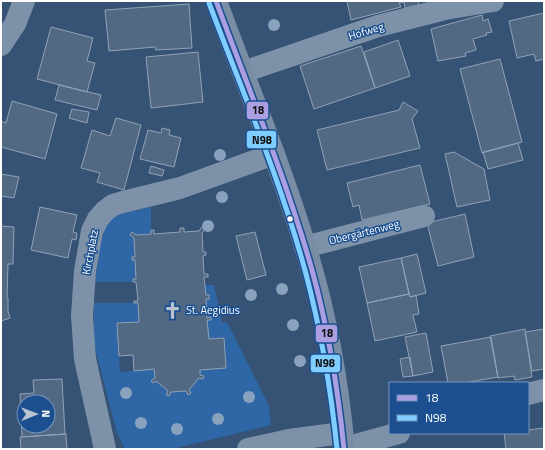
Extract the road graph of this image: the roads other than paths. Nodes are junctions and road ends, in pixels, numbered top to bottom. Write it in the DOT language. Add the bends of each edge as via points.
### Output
graph roads {
  1 [pos="24,1"];
  2 [pos="216,1"];
  3 [pos="493,1"];
  4 [pos="1,45"];
  5 [pos="243,72"];
  6 [pos="274,154"];
  7 [pos="424,216"];
  8 [pos="306,247"];
  9 [pos="544,390"];
  10 [pos="529,394"];
  11 [pos="393,434"];
  12 [pos="343,443"];
  13 [pos="105,449"];
  14 [pos="248,449"];
  1 -- 4 [label="street"];
  2 -- 5 [label="main road"];
  3 -- 5 [label="street, Hofweg" via="445,9 378,26"];
  5 -- 6 [label="main road"];
  6 -- 8 [label="main road"];
  6 -- 13 [label="street, Kirchplatz" via="180,188 113,205 98,219 92,231 85,271 82,316 85,359"];
  7 -- 8 [label="street, Obergärtenweg"];
  8 -- 12 [label="main road" via="334,373"];
  9 -- 10 [label="street"];
  11 -- 12 [label="street"];
  12 -- 14 [label="street" via="289,440"];
}
